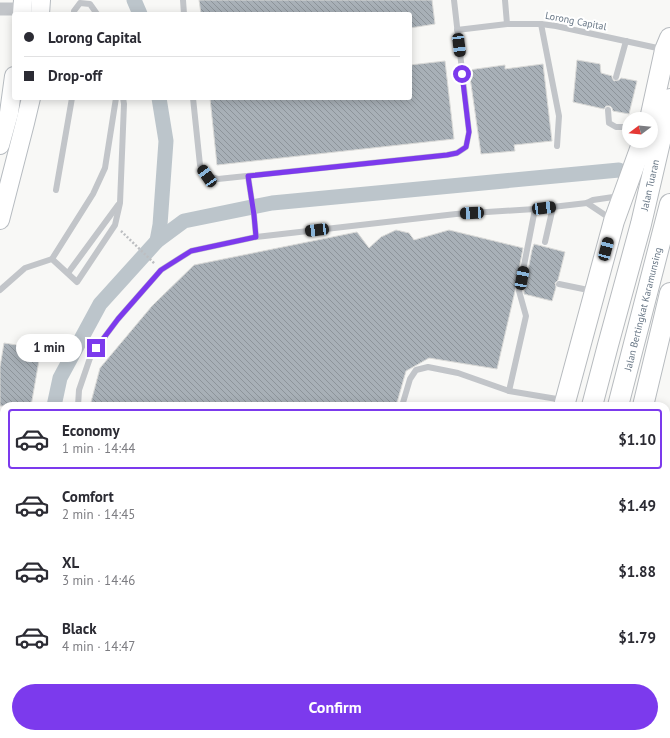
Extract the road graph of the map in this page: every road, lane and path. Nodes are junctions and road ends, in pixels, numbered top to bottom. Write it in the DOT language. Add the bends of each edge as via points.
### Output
graph roads {
  1 [pos="41,0"];
  2 [pos="183,0"];
  3 [pos="454,0"];
  4 [pos="505,0"];
  5 [pos="22,8"];
  6 [pos="0,9"];
  7 [pos="40,12"];
  8 [pos="74,12"];
  9 [pos="96,12"];
  10 [pos="184,12"];
  11 [pos="507,24"];
  12 [pos="541,24"];
  13 [pos="457,30"];
  14 [pos="626,41"];
  15 [pos="668,44"];
  16 [pos="616,77"];
  17 [pos="12,91"];
  18 [pos="670,99"];
  19 [pos="31,100"];
  20 [pos="72,100"];
  21 [pos="116,100"];
  22 [pos="123,100"];
  23 [pos="193,100"];
  24 [pos="608,110"];
  25 [pos="652,112"];
  26 [pos="622,127"];
  27 [pos="0,145"];
  28 [pos="557,146"];
  29 [pos="640,148"];
  30 [pos="248,176"];
  31 [pos="56,190"];
  32 [pos="622,196"];
  33 [pos="120,203"];
  34 [pos="587,203"];
  35 [pos="553,207"];
  36 [pos="669,208"];
  37 [pos="535,209"];
  38 [pos="0,220"];
  39 [pos="614,221"];
  40 [pos="256,237"];
  41 [pos="129,239"];
  42 [pos="546,242"];
  43 [pos="52,259"];
  44 [pos="161,270"];
  45 [pos="68,274"];
  46 [pos="559,284"];
  47 [pos="0,290"];
  48 [pos="595,291"];
  49 [pos="670,293"];
  50 [pos="509,391"];
  51 [pos="78,402"];
  52 [pos="403,402"];
  53 [pos="560,402"];
  54 [pos="565,402"];
  55 [pos="593,402"];
  56 [pos="619,402"];
  57 [pos="644,402"];
  1 -- 7 [label="main road"];
  2 -- 10 [label="lane"];
  3 -- 13 [label="lane"];
  4 -- 11 [label="lane"];
  5 -- 6 [label="street"];
  8 -- 9 [label="lane" via="80,3 90,4"];
  11 -- 12 [label="lane, Lorong Capital"];
  11 -- 13 [label="lane, Lorong Capital"];
  12 -- 14 [label="lane, Lorong Capital"];
  12 -- 28 [label="lane" via="558,116"];
  13 -- 30 [label="lane" via="469,132 466,147 457,153 447,155"];
  14 -- 15 [label="lane, Lorong Capital"];
  14 -- 16 [label="lane"];
  15 -- 25 [label="main road"];
  17 -- 27 [label="main road"];
  18 -- 55 [label="main road, Jalan Tuaran" via="641,224"];
  19 -- 38 [label="main road"];
  20 -- 31 [label="lane"];
  21 -- 43 [label="lane" via="105,168 93,194"];
  22 -- 33 [label="lane"];
  23 -- 30 [label="lane" via="200,165 207,176 218,179"];
  24 -- 26 [label="lane" via="609,123"];
  29 -- 32 [label="main road"];
  30 -- 40 [label="lane"];
  32 -- 34 [label="lane"];
  32 -- 39 [label="main road"];
  33 -- 45 [label="lane"];
  33 -- 45 [label="lane" via="115,225 77,282"];
  34 -- 35 [label="lane"];
  34 -- 39 [label="lane"];
  35 -- 37 [label="lane"];
  35 -- 42 [label="lane"];
  36 -- 56 [label="main road, Jalan Bertingkat Karamunsing"];
  37 -- 40 [label="lane" via="456,214"];
  37 -- 50 [label="lane" via="519,291 526,316"];
  39 -- 48 [label="main road"];
  40 -- 44 [label="lane" via="191,251"];
  41 -- 44 [label="path"];
  43 -- 45 [label="lane"];
  43 -- 47 [label="lane" via="25,268"];
  44 -- 51 [label="lane" via="118,319 90,358 79,390"];
  46 -- 48 [label="lane"];
  48 -- 54 [label="main road"];
  49 -- 57 [label="main road"];
  50 -- 52 [label="lane" via="458,373 428,366 416,370 410,379"];
  50 -- 53 [label="lane"];
}
